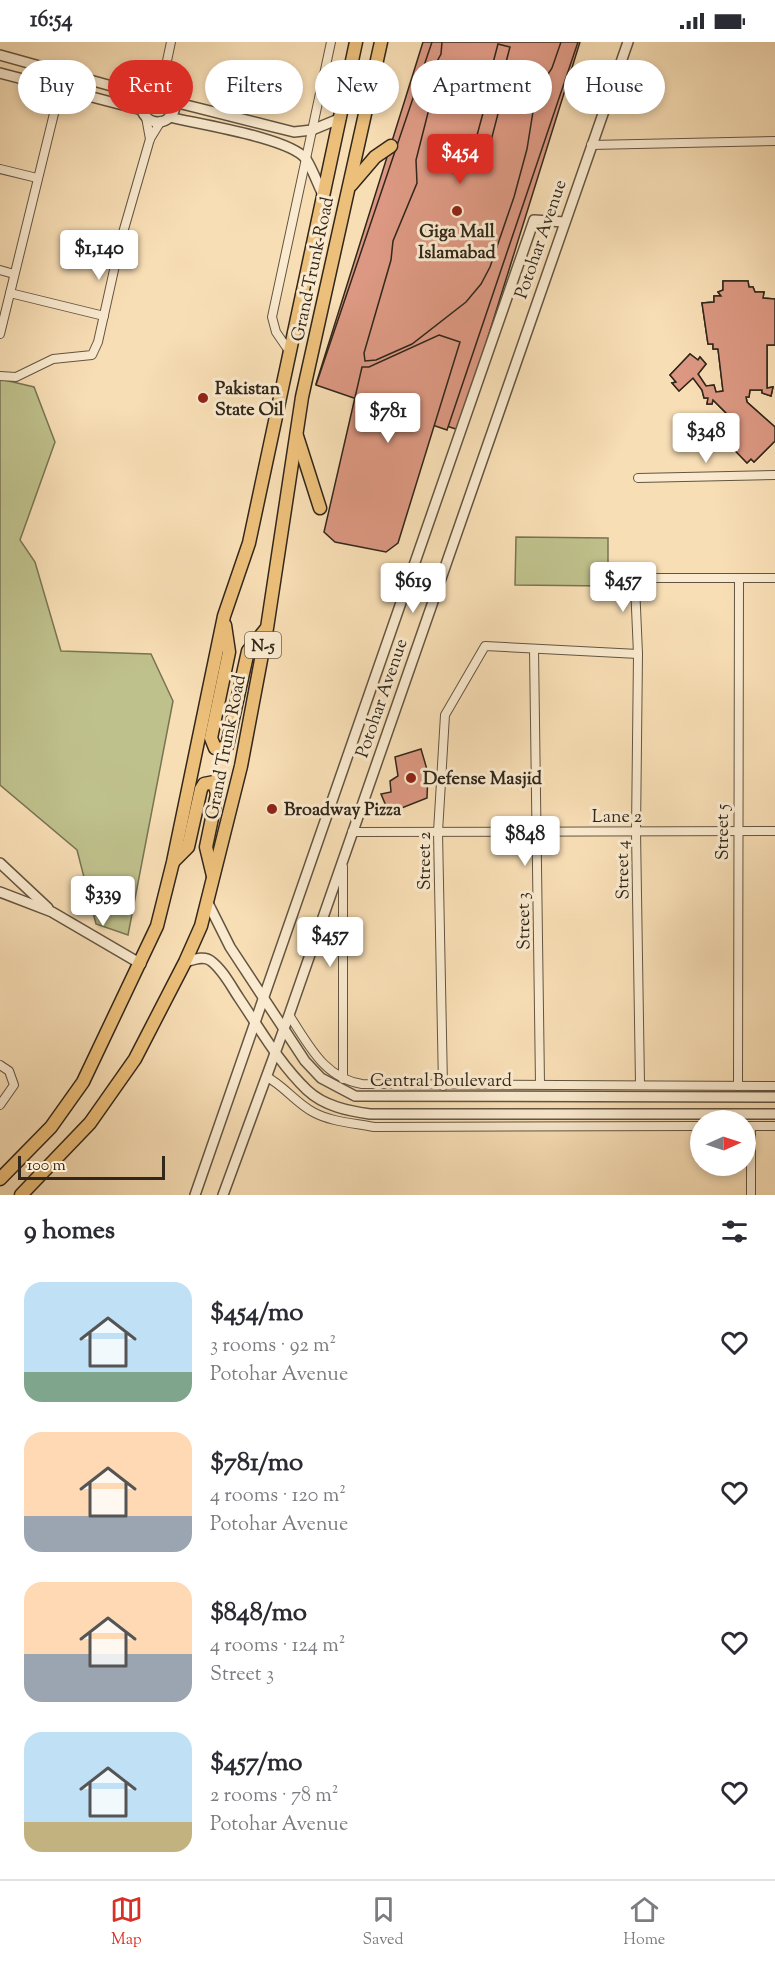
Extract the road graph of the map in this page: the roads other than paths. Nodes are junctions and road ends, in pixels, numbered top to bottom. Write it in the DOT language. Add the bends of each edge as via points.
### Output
graph roads {
  1 [pos="171,42"];
  2 [pos="331,42"];
  3 [pos="356,42"];
  4 [pos="381,42"];
  5 [pos="628,42"];
  6 [pos="0,55"];
  7 [pos="167,60"];
  8 [pos="0,73"];
  9 [pos="18,78"];
  10 [pos="108,85"];
  11 [pos="193,107"];
  12 [pos="53,114"];
  13 [pos="144,114"];
  14 [pos="168,114"];
  15 [pos="341,118"];
  16 [pos="165,119"];
  17 [pos="312,130"];
  18 [pos="150,138"];
  19 [pos="775,141"];
  20 [pos="591,145"];
  21 [pos="391,146"];
  22 [pos="305,159"];
  23 [pos="0,169"];
  24 [pos="37,177"];
  25 [pos="348,189"];
  26 [pos="324,197"];
  27 [pos="564,222"];
  28 [pos="0,270"];
  29 [pos="14,273"];
  30 [pos="10,293"];
  31 [pos="104,316"];
  32 [pos="0,334"];
  33 [pos="289,351"];
  34 [pos="0,376"];
  35 [pos="296,435"];
  36 [pos="775,475"];
  37 [pos="638,478"];
  38 [pos="320,508"];
  39 [pos="740,578"];
  40 [pos="775,578"];
  41 [pos="224,616"];
  42 [pos="267,628"];
  43 [pos="534,650"];
  44 [pos="638,654"];
  45 [pos="537,831"];
  46 [pos="636,831"];
  47 [pos="737,831"];
  48 [pos="775,831"];
  49 [pos="352,832"];
  50 [pos="438,832"];
  51 [pos="342,857"];
  52 [pos="173,862"];
  53 [pos="0,863"];
  54 [pos="214,878"];
  55 [pos="0,892"];
  56 [pos="208,903"];
  57 [pos="52,912"];
  58 [pos="185,962"];
  59 [pos="141,964"];
  60 [pos="263,998"];
  61 [pos="289,1015"];
  62 [pos="255,1022"];
  63 [pos="284,1027"];
  64 [pos="275,1053"];
  65 [pos="0,1065"];
  66 [pos="267,1077"];
  67 [pos="343,1079"];
  68 [pos="540,1084"];
  69 [pos="591,1084"];
  70 [pos="640,1084"];
  71 [pos="442,1086"];
  72 [pos="738,1086"];
  73 [pos="775,1086"];
  74 [pos="591,1096"];
  75 [pos="775,1097"];
  76 [pos="0,1105"];
  77 [pos="649,1114"];
  78 [pos="775,1114"];
  79 [pos="649,1125"];
  80 [pos="690,1126"];
  81 [pos="756,1126"];
  82 [pos="775,1126"];
  83 [pos="750,1176"];
  84 [pos="0,1179"];
  85 [pos="226,1194"];
  86 [pos="21,1195"];
  87 [pos="195,1195"];
  88 [pos="751,1195"];
  1 -- 7 [label="street"];
  2 -- 17 [label="street"];
  3 -- 15 [label="highway, Grand Trunk Road / N-5"];
  4 -- 25 [label="highway, Grand Trunk Road / N-5"];
  5 -- 20 [label="street, Potohar Avenue"];
  6 -- 10 [label="street"];
  8 -- 9 [label="street"];
  11 -- 17 [label="street" via="294,132"];
  12 -- 24 [label="street"];
  13 -- 16 [label="street"];
  13 -- 18 [label="street"];
  14 -- 16 [label="street"];
  15 -- 17 [label="street"];
  15 -- 26 [label="highway, Grand Trunk Road / N-5"];
  16 -- 18 [label="street"];
  16 -- 22 [label="street" via="278,142"];
  17 -- 22 [label="street"];
  18 -- 31 [label="street"];
  19 -- 20 [label="street"];
  20 -- 27 [label="street, Potohar Avenue"];
  21 -- 25 [label="highway" via="364,168"];
  22 -- 26 [label="street"];
  22 -- 33 [label="street" via="272,317 276,332"];
  23 -- 24 [label="street"];
  24 -- 29 [label="street"];
  25 -- 35 [label="highway, Grand Trunk Road / N-5"];
  26 -- 33 [label="highway, Grand Trunk Road / N-5"];
  27 -- 49 [label="street, Potohar Avenue"];
  27 -- 60 [label="street, Potohar Avenue" via="534,220"];
  28 -- 29 [label="street"];
  29 -- 30 [label="street"];
  30 -- 31 [label="street"];
  30 -- 32 [label="street"];
  31 -- 34 [label="street" via="92,355 53,358 16,377"];
  33 -- 41 [label="highway, Grand Trunk Road / N-5" via="249,543"];
  35 -- 38 [label="highway"];
  35 -- 42 [label="highway, Grand Trunk Road / N-5"];
  36 -- 37 [label="street"];
  39 -- 40 [label="street"];
  39 -- 44 [label="street, Street 4" via="638,581"];
  39 -- 47 [label="street, Street 5"];
  41 -- 42 [label="highway" via="229,652 211,738 220,750 227,746 248,651"];
  41 -- 52 [label="highway, Grand Trunk Road / N-5"];
  42 -- 54 [label="highway, Grand Trunk Road / N-5" via="241,766"];
  43 -- 44 [label="street"];
  43 -- 45 [label="street, Street 3"];
  43 -- 50 [label="street, Street 2" via="485,646 445,715"];
  44 -- 46 [label="street, Street 4"];
  45 -- 46 [label="street, Lane 2"];
  45 -- 50 [label="street, Lane 2"];
  45 -- 68 [label="street, Street 3"];
  46 -- 47 [label="street, Lane 2"];
  46 -- 70 [label="street, Street 4"];
  47 -- 48 [label="street, Lane 2"];
  47 -- 72 [label="street, Street 5"];
  49 -- 50 [label="street, Lane 2"];
  49 -- 51 [label="street, Potohar Avenue"];
  50 -- 71 [label="street, Street 2"];
  51 -- 61 [label="street, Potohar Avenue"];
  51 -- 67 [label="street"];
  52 -- 54 [label="highway" via="188,847 201,789 214,782 217,794 206,847"];
  52 -- 59 [label="highway, Grand Trunk Road / N-5" via="157,926"];
  53 -- 57 [label="street"];
  54 -- 56 [label="highway, Grand Trunk Road / N-5"];
  55 -- 57 [label="street"];
  56 -- 58 [label="highway, Grand Trunk Road / N-5"];
  56 -- 60 [label="street, Central Boulevard"];
  57 -- 59 [label="street"];
  58 -- 62 [label="street, Central Boulevard" via="197,958 211,961"];
  58 -- 86 [label="highway, Grand Trunk Road / N-5" via="135,1059 90,1123"];
  59 -- 84 [label="highway, Grand Trunk Road / N-5" via="83,1082 51,1127"];
  60 -- 62 [label="street, Potohar Avenue"];
  60 -- 63 [label="street, Central Boulevard"];
  61 -- 63 [label="street, Potohar Avenue"];
  61 -- 67 [label="street" via="320,1061"];
  62 -- 64 [label="street, Central Boulevard"];
  62 -- 87 [label="street, Potohar Avenue"];
  63 -- 64 [label="street, Potohar Avenue"];
  63 -- 74 [label="street, Central Boulevard" via="321,1078 355,1096"];
  64 -- 66 [label="street, Potohar Avenue"];
  64 -- 77 [label="street, Central Boulevard" via="308,1091 332,1106 370,1114"];
  65 -- 76 [label="street" via="9,1071 14,1086"];
  66 -- 79 [label="street" via="313,1112 374,1127"];
  66 -- 85 [label="street, Potohar Avenue"];
  67 -- 71 [label="street" via="362,1084"];
  68 -- 69 [label="street"];
  68 -- 71 [label="street"];
  69 -- 70 [label="street"];
  69 -- 74 [label="street"];
  70 -- 72 [label="street"];
  72 -- 73 [label="street"];
  74 -- 75 [label="street, Central Boulevard"];
  77 -- 78 [label="street, Central Boulevard"];
  77 -- 79 [label="street"];
  79 -- 80 [label="street"];
  81 -- 82 [label="street"];
  83 -- 88 [label="street"];
}
